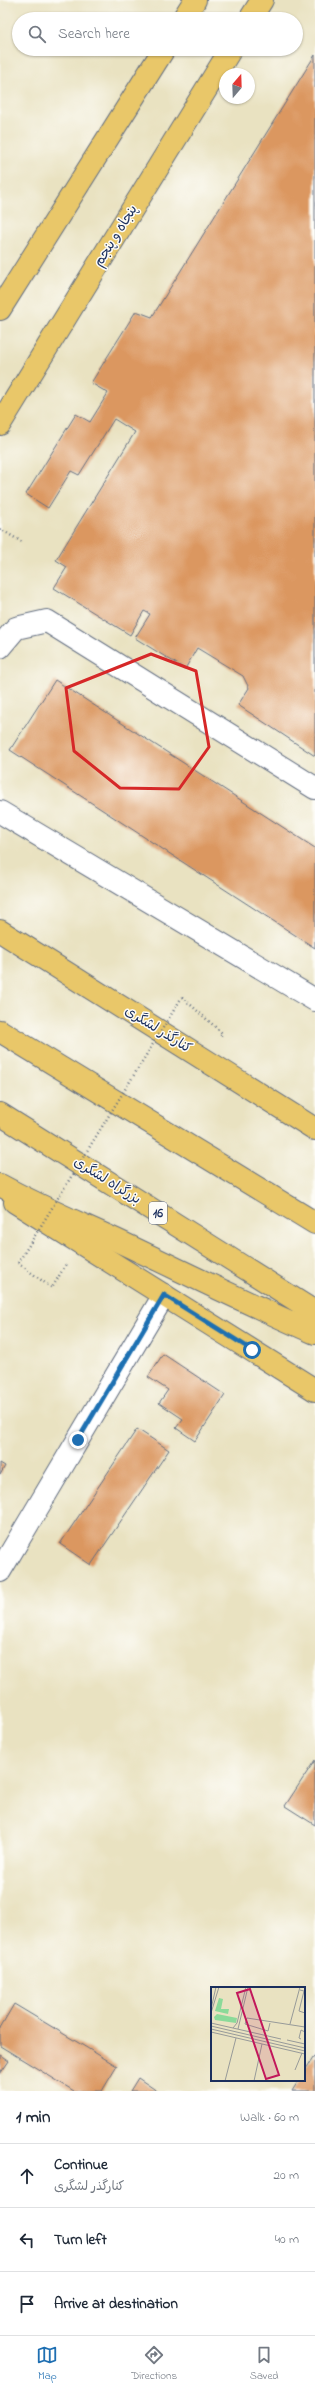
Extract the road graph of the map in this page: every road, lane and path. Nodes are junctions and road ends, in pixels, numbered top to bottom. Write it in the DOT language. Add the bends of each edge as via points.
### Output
graph roads {
  1 [pos="195,0"];
  2 [pos="262,0"];
  3 [pos="187,12"];
  4 [pos="254,12"];
  5 [pos="160,56"];
  6 [pos="227,56"];
  7 [pos="0,309"];
  8 [pos="0,424"];
  9 [pos="0,529"];
  10 [pos="24,543"];
  11 [pos="0,648"];
  12 [pos="315,788"];
  13 [pos="0,812"];
  14 [pos="0,931"];
  15 [pos="315,1000"];
  16 [pos="0,1031"];
  17 [pos="222,1033"];
  18 [pos="0,1114"];
  19 [pos="315,1129"];
  20 [pos="0,1186"];
  21 [pos="0,1193"];
  22 [pos="315,1223"];
  23 [pos="52,1288"];
  24 [pos="164,1295"];
  25 [pos="315,1312"];
  26 [pos="315,1333"];
  27 [pos="315,1390"];
  28 [pos="0,1571"];
  1 -- 3 [label="main road"];
  2 -- 4 [label="main road"];
  5 -- 7 [label="main road"];
  6 -- 8 [label="main road, پنجاه و پنجم"];
  9 -- 10 [label="path"];
  11 -- 12 [label="lane" via="16,628 47,621"];
  13 -- 15 [label="lane"];
  14 -- 19 [label="main road, کنارگذر لشگری"];
  16 -- 22 [label="main road"];
  17 -- 23 [label="path, bridge" via="182,997 18,1263"];
  18 -- 25 [label="main road, بزرگراه لشگری / 16"];
  20 -- 26 [label="main road"];
  21 -- 24 [label="main road"];
  24 -- 27 [label="main road"];
  24 -- 28 [label="lane"];
}
